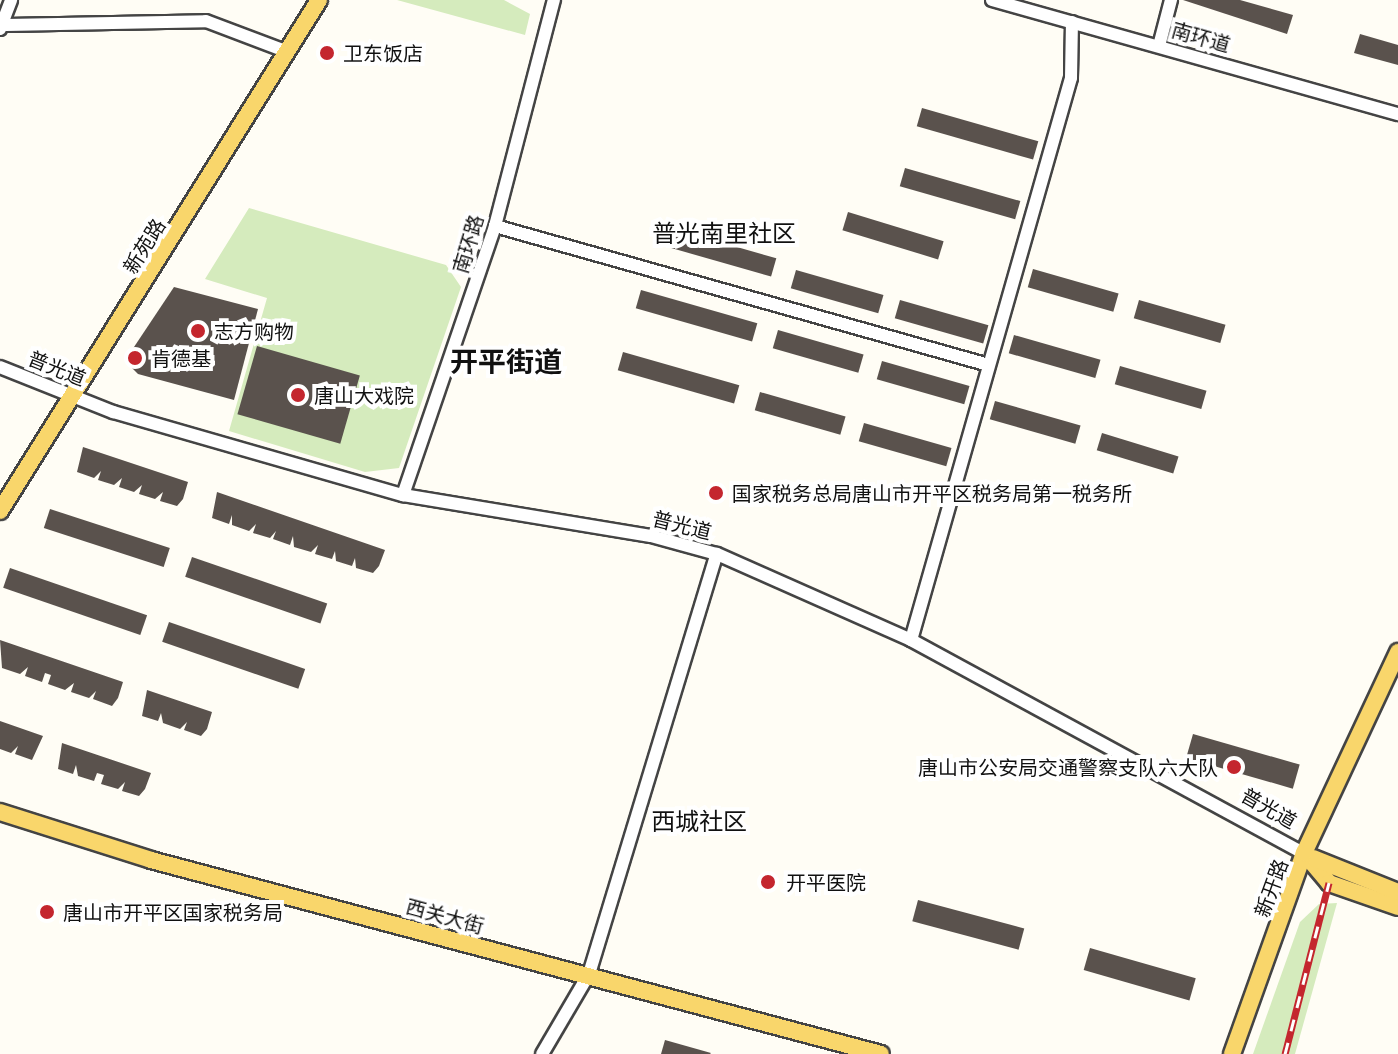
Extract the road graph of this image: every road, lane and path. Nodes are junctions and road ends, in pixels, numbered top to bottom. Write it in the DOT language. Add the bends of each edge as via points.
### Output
graph roads {
  1 [pos="11,0"];
  2 [pos="319,0"];
  3 [pos="554,0"];
  4 [pos="992,0"];
  5 [pos="1171,0"];
  6 [pos="1072,22"];
  7 [pos="3,27"];
  8 [pos="1159,46"];
  9 [pos="288,52"];
  10 [pos="1398,114"];
  11 [pos="495,226"];
  12 [pos="989,365"];
  13 [pos="0,367"];
  14 [pos="73,397"];
  15 [pos="403,495"];
  16 [pos="0,511"];
  17 [pos="717,554"];
  18 [pos="911,640"];
  19 [pos="1398,652"];
  20 [pos="0,812"];
  21 [pos="1304,853"];
  22 [pos="1398,892"];
  23 [pos="1398,907"];
  24 [pos="589,974"];
  25 [pos="542,1054"];
  26 [pos="881,1054"];
  27 [pos="1232,1054"];
  1 -- 7 [label="street"];
  2 -- 9 [label="main road, 新苑路"];
  3 -- 11 [label="street, 南环路"];
  4 -- 6 [label="street, 南环道"];
  5 -- 8 [label="street"];
  6 -- 8 [label="street, 南环道"];
  6 -- 12 [label="street" via="1071,78"];
  7 -- 9 [label="street" via="206,21"];
  8 -- 10 [label="street, 南环道"];
  9 -- 14 [label="main road, 新苑路"];
  11 -- 12 [label="street"];
  11 -- 15 [label="street, 南环路"];
  12 -- 18 [label="street"];
  13 -- 14 [label="street, 普光道"];
  14 -- 15 [label="street, 普光道"];
  14 -- 16 [label="main road, 新苑路"];
  15 -- 17 [label="street, 普光道" via="651,536"];
  17 -- 18 [label="street, 普光道"];
  17 -- 24 [label="street"];
  18 -- 21 [label="street, 普光道"];
  19 -- 21 [label="main road, 新开路"];
  20 -- 24 [label="main road, 西关大街" via="151,860"];
  21 -- 22 [label="main road, 普光道" via="1348,876"];
  21 -- 23 [label="main road, 普光道" via="1329,883"];
  21 -- 27 [label="main road, 新开路"];
  24 -- 25 [label="street"];
  24 -- 26 [label="main road, 西关大街"];
}
